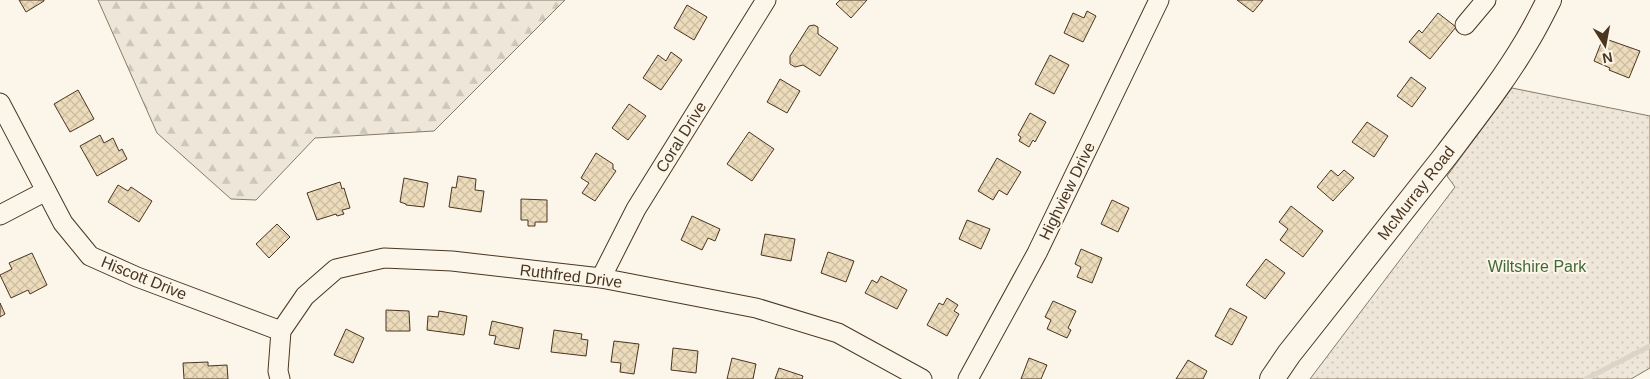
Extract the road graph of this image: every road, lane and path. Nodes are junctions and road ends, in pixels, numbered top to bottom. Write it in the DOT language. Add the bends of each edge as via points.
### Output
graph roads {
  1 [pos="766,0"];
  2 [pos="1159,0"];
  3 [pos="1486,0"];
  4 [pos="1549,0"];
  5 [pos="1466,25"];
  6 [pos="0,103"];
  7 [pos="46,191"];
  8 [pos="0,215"];
  9 [pos="601,278"];
  10 [pos="281,330"];
  11 [pos="280,379"];
  12 [pos="922,379"];
  13 [pos="968,379"];
  14 [pos="1272,379"];
  1 -- 9 [label="street, Coral Drive" via="636,209"];
  2 -- 13 [label="street, Highview Drive" via="1037,253"];
  3 -- 5 [label="street"];
  4 -- 14 [label="main road, McMurray Road" via="1505,76"];
  6 -- 7 [label="street, Hiscott Drive"];
  7 -- 8 [label="street"];
  7 -- 10 [label="street, Hiscott Drive" via="63,223 90,256 137,277"];
  9 -- 10 [label="street, Ruthfred Drive" via="384,258 336,270 305,296"];
  9 -- 12 [label="street, Ruthfred Drive" via="756,308 838,333"];
  10 -- 11 [label="street"];
}
